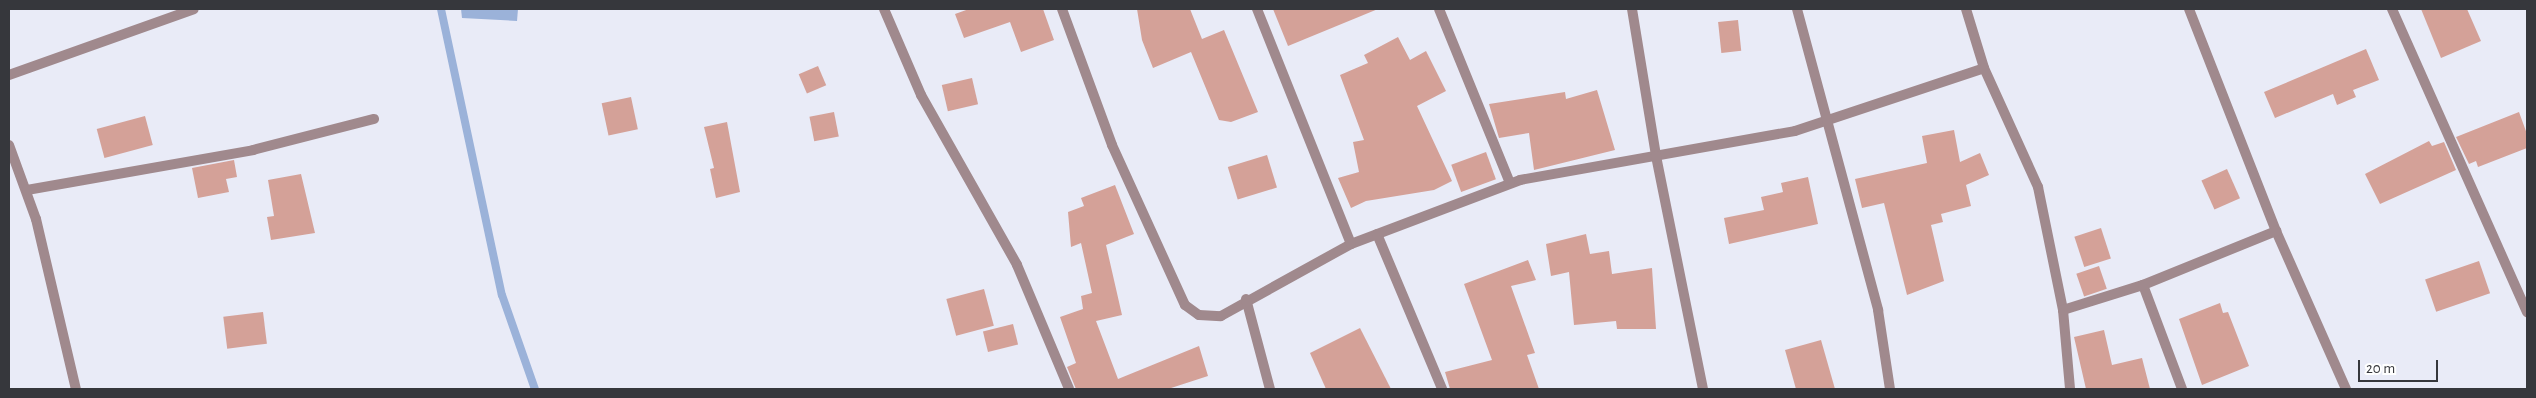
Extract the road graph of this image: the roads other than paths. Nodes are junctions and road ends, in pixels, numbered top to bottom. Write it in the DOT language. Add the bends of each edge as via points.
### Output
graph roads {
  1 [pos="194,9"];
  2 [pos="884,9"];
  3 [pos="1062,9"];
  4 [pos="1256,9"];
  5 [pos="1439,9"];
  6 [pos="1632,9"];
  7 [pos="1797,9"];
  8 [pos="1966,9"];
  9 [pos="2189,9"];
  10 [pos="2392,9"];
  11 [pos="1984,68"];
  12 [pos="9,75"];
  13 [pos="374,119"];
  14 [pos="1827,122"];
  15 [pos="9,144"];
  16 [pos="1656,156"];
  17 [pos="1510,184"];
  18 [pos="27,190"];
  19 [pos="2276,231"];
  20 [pos="1377,234"];
  21 [pos="1352,244"];
  22 [pos="2144,285"];
  23 [pos="1246,300"];
  24 [pos="2064,310"];
  25 [pos="2527,312"];
  26 [pos="76,389"];
  27 [pos="1069,389"];
  28 [pos="1270,389"];
  29 [pos="1442,389"];
  30 [pos="1703,389"];
  31 [pos="1890,389"];
  32 [pos="2070,389"];
  33 [pos="2182,389"];
  34 [pos="2346,389"];
  1 -- 12 [label="street"];
  2 -- 27 [label="street" via="921,95 1017,265"];
  3 -- 23 [label="street" via="1112,145 1185,305 1199,315 1221,316"];
  4 -- 21 [label="street"];
  5 -- 17 [label="street"];
  6 -- 16 [label="street"];
  7 -- 14 [label="street"];
  8 -- 11 [label="street"];
  9 -- 19 [label="street"];
  10 -- 25 [label="street"];
  11 -- 14 [label="street"];
  11 -- 24 [label="street" via="2038,187"];
  13 -- 18 [label="street" via="253,150"];
  14 -- 16 [label="street"];
  14 -- 31 [label="street" via="1878,310"];
  15 -- 18 [label="street"];
  16 -- 17 [label="street"];
  16 -- 30 [label="street"];
  17 -- 20 [label="street"];
  18 -- 26 [label="street"];
  19 -- 22 [label="street"];
  19 -- 34 [label="street"];
  20 -- 21 [label="street"];
  20 -- 29 [label="street"];
  21 -- 23 [label="street"];
  22 -- 24 [label="street"];
  22 -- 33 [label="street"];
  23 -- 28 [label="street"];
  24 -- 32 [label="street"];
}
